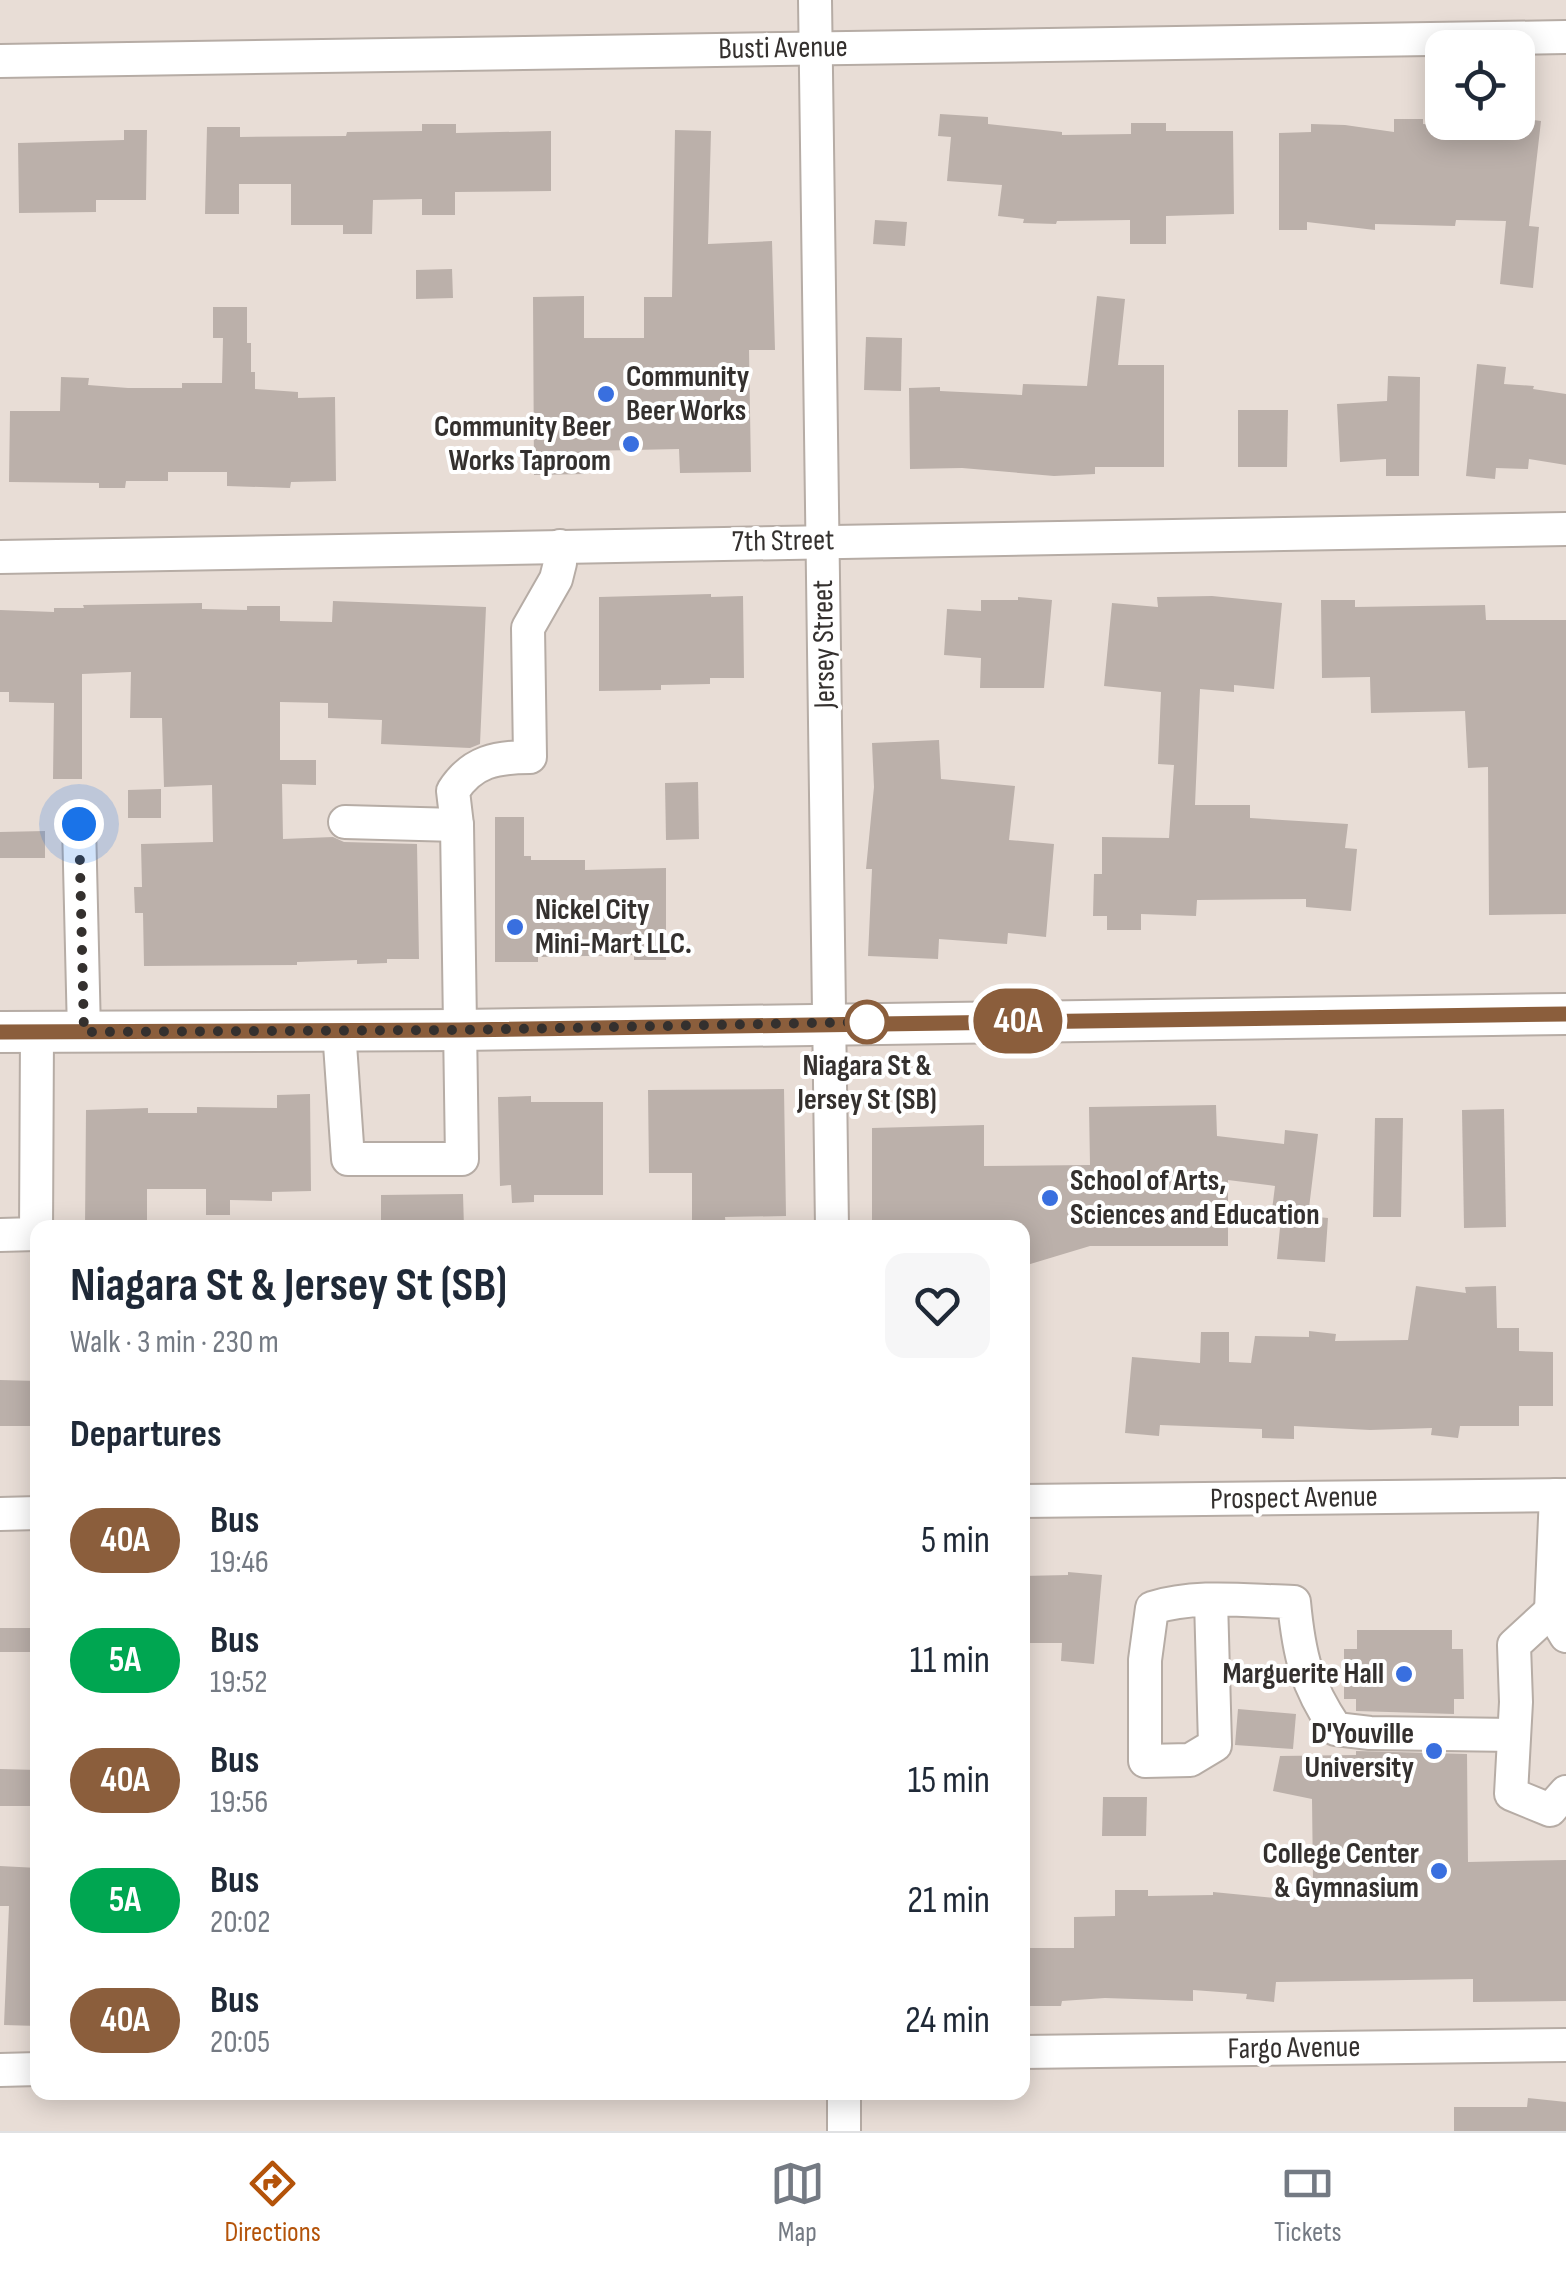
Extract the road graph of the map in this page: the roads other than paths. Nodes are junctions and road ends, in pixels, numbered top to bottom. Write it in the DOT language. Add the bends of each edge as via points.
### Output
graph roads {
  1 [pos="814,0"];
  2 [pos="1566,37"];
  3 [pos="815,47"];
  4 [pos="0,61"];
  5 [pos="1566,529"];
  6 [pos="822,540"];
  7 [pos="560,546"];
  8 [pos="0,557"];
  9 [pos="345,822"];
  10 [pos="79,824"];
  11 [pos="457,825"];
  12 [pos="1566,1014"];
  13 [pos="829,1023"];
  14 [pos="339,1030"];
  15 [pos="460,1030"];
  16 [pos="18,1032"];
  17 [pos="84,1032"];
  18 [pos="35,1220"];
  19 [pos="832,1220"];
  20 [pos="30,1234"];
  21 [pos="0,1235"];
  22 [pos="1561,1495"];
  23 [pos="1030,1501"];
  24 [pos="30,1513"];
  25 [pos="0,1514"];
  26 [pos="1211,1600"];
  27 [pos="1559,1624"];
  28 [pos="1514,1734"];
  29 [pos="1561,1808"];
  30 [pos="1566,2044"];
  31 [pos="1030,2052"];
  32 [pos="0,2070"];
  33 [pos="30,2070"];
  34 [pos="844,2100"];
  35 [pos="844,2131"];
  1 -- 3 [label="street, Jersey Street"];
  2 -- 3 [label="street, Busti Avenue"];
  3 -- 4 [label="street, Busti Avenue"];
  3 -- 6 [label="street, Jersey Street"];
  5 -- 6 [label="street, 7th Street"];
  6 -- 7 [label="street, 7th Street"];
  6 -- 13 [label="street, Jersey Street"];
  7 -- 8 [label="street, 7th Street"];
  7 -- 11 [label="street" via="556,579 528,628 530,757 488,760 472,769 453,791"];
  9 -- 11 [label="street"];
  10 -- 17 [label="street"];
  11 -- 15 [label="street"];
  12 -- 13 [label="main road"];
  13 -- 15 [label="main road"];
  13 -- 19 [label="street, Jersey Street"];
  14 -- 15 [label="main road"];
  14 -- 15 [label="street" via="348,1159 462,1159"];
  14 -- 17 [label="main road"];
  16 -- 17 [label="main road"];
  16 -- 18 [label="street"];
  20 -- 21 [label="street"];
  22 -- 23 [label="street, Prospect Avenue"];
  22 -- 27 [label="street"];
  24 -- 25 [label="street"];
  26 -- 26 [label="street" via="1180,1599 1152,1608 1145,1761 1190,1760 1215,1745"];
  26 -- 28 [label="street" via="1294,1602 1314,1696 1336,1729"];
  27 -- 28 [label="street" via="1514,1645"];
  28 -- 29 [label="street" via="1511,1794"];
  30 -- 31 [label="street, Fargo Avenue"];
  32 -- 33 [label="street"];
  34 -- 35 [label="street"];
}
